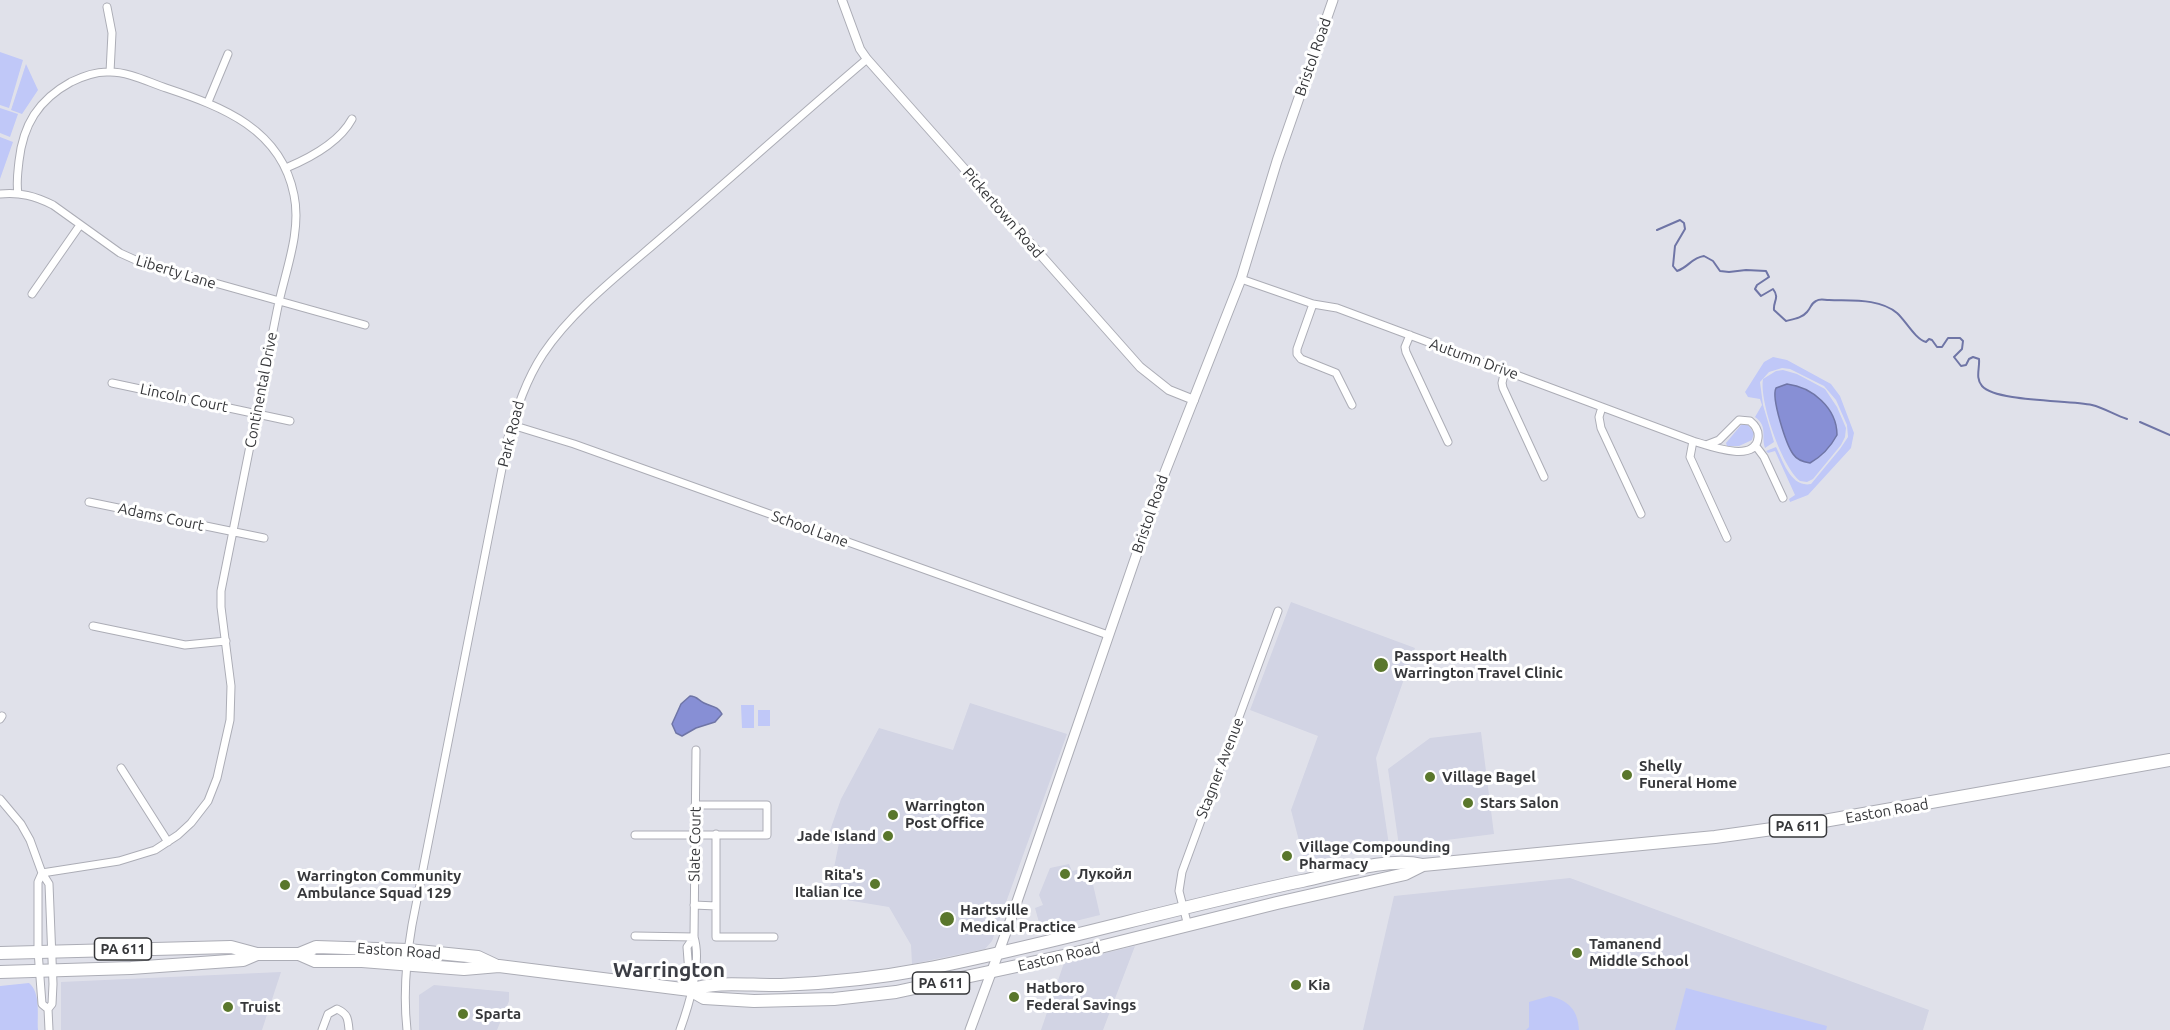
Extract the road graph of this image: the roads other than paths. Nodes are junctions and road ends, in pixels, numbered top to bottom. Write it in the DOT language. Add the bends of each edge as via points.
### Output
graph roads {
  1 [pos="842,0"];
  2 [pos="1333,0"];
  3 [pos="107,7"];
  4 [pos="228,54"];
  5 [pos="867,59"];
  6 [pos="110,72"];
  7 [pos="208,102"];
  8 [pos="352,119"];
  9 [pos="286,168"];
  10 [pos="18,193"];
  11 [pos="0,194"];
  12 [pos="80,225"];
  13 [pos="1241,279"];
  14 [pos="32,294"];
  15 [pos="279,301"];
  16 [pos="1313,304"];
  17 [pos="365,325"];
  18 [pos="1410,335"];
  19 [pos="1505,370"];
  20 [pos="112,383"];
  21 [pos="1194,400"];
  22 [pos="1352,405"];
  23 [pos="1602,407"];
  24 [pos="256,413"];
  25 [pos="290,421"];
  26 [pos="512,425"];
  27 [pos="1693,441"];
  28 [pos="1448,442"];
  29 [pos="1706,445"];
  30 [pos="1755,445"];
  31 [pos="1544,477"];
  32 [pos="1784,498"];
  33 [pos="89,502"];
  34 [pos="1641,514"];
  35 [pos="232,531"];
  36 [pos="264,538"];
  37 [pos="1727,538"];
  38 [pos="1278,611"];
  39 [pos="93,626"];
  40 [pos="1107,635"];
  41 [pos="226,641"];
  42 [pos="696,750"];
  43 [pos="2170,760"];
  44 [pos="121,768"];
  45 [pos="0,799"];
  46 [pos="695,805"];
  47 [pos="695,834"];
  48 [pos="716,834"];
  49 [pos="635,835"];
  50 [pos="168,842"];
  51 [pos="1423,865"];
  52 [pos="42,873"];
  53 [pos="694,905"];
  54 [pos="716,906"];
  55 [pos="1184,909"];
  56 [pos="1188,926"];
  57 [pos="635,936"];
  58 [pos="694,937"];
  59 [pos="774,937"];
  60 [pos="408,950"];
  61 [pos="45,951"];
  62 [pos="0,953"];
  63 [pos="998,953"];
  64 [pos="257,954"];
  65 [pos="299,954"];
  66 [pos="406,964"];
  67 [pos="499,966"];
  68 [pos="46,971"];
  69 [pos="0,972"];
  70 [pos="992,972"];
  71 [pos="690,990"];
  72 [pos="48,1009"];
  73 [pos="49,1030"];
  74 [pos="322,1030"];
  75 [pos="349,1030"];
  76 [pos="407,1030"];
  77 [pos="680,1030"];
  78 [pos="970,1030"];
  1 -- 5 [label="street, Pickertown Road"];
  2 -- 13 [label="main road, Bristol Road"];
  3 -- 6 [label="street" via="112,33"];
  4 -- 7 [label="street"];
  5 -- 21 [label="street, Pickertown Road" via="1140,367 1169,390"];
  5 -- 26 [label="street, Park Road" via="570,321 525,384"];
  6 -- 7 [label="street, Continental Drive"];
  6 -- 10 [label="street, Continental Drive" via="84,76 40,105 24,135"];
  7 -- 9 [label="street, Continental Drive" via="256,129"];
  8 -- 9 [label="street" via="329,144"];
  9 -- 15 [label="street, Continental Drive" via="295,198 296,219"];
  10 -- 11 [label="street, Liberty Lane"];
  10 -- 12 [label="street, Liberty Lane" via="53,205"];
  12 -- 14 [label="street"];
  12 -- 15 [label="street, Liberty Lane" via="140,262"];
  13 -- 16 [label="street, Autumn Drive"];
  13 -- 21 [label="main road, Bristol Road"];
  15 -- 17 [label="street, Liberty Lane"];
  15 -- 24 [label="street, Continental Drive"];
  16 -- 18 [label="street, Autumn Drive" via="1337,308"];
  16 -- 22 [label="street" via="1297,354 1336,373"];
  18 -- 19 [label="street, Autumn Drive"];
  18 -- 28 [label="street" via="1406,352"];
  19 -- 23 [label="street, Autumn Drive"];
  19 -- 31 [label="street" via="1503,388"];
  20 -- 24 [label="street, Lincoln Court"];
  21 -- 40 [label="main road, Bristol Road"];
  23 -- 27 [label="street, Autumn Drive"];
  23 -- 34 [label="street" via="1601,428"];
  24 -- 25 [label="street, Lincoln Court"];
  24 -- 35 [label="street, Continental Drive"];
  26 -- 40 [label="street, School Lane"];
  26 -- 60 [label="street, Park Road"];
  27 -- 29 [label="street, Autumn Drive"];
  27 -- 37 [label="street" via="1690,459"];
  29 -- 30 [label="street, Autumn Drive" via="1733,452"];
  29 -- 30 [label="street" via="1719,440 1743,419 1756,427"];
  30 -- 32 [label="street"];
  33 -- 35 [label="street, Adams Court"];
  35 -- 36 [label="street, Adams Court"];
  35 -- 41 [label="street, Continental Drive" via="221,591"];
  38 -- 55 [label="street, Stagner Avenue" via="1182,872 1179,891"];
  39 -- 41 [label="street" via="185,645"];
  40 -- 63 [label="main road, Bristol Road"];
  41 -- 50 [label="street, Continental Drive" via="230,720 218,778 202,809"];
  42 -- 46 [label="street, Slate Court"];
  43 -- 51 [label="highway, Easton Road / PA 611" via="1802,825"];
  44 -- 50 [label="street"];
  45 -- 52 [label="street" via="21,824"];
  46 -- 47 [label="street, Slate Court"];
  46 -- 48 [label="street" via="767,806 767,835"];
  47 -- 48 [label="street"];
  47 -- 49 [label="street"];
  47 -- 53 [label="street, Slate Court"];
  48 -- 54 [label="street"];
  50 -- 52 [label="street, Continental Drive" via="127,859"];
  51 -- 55 [label="highway, Easton Road / PA 611" via="1396,862"];
  51 -- 56 [label="highway, Easton Road / PA 611" via="1405,874"];
  52 -- 61 [label="street" via="38,882"];
  52 -- 61 [label="street" via="49,884"];
  53 -- 54 [label="street"];
  53 -- 58 [label="street, Slate Court"];
  54 -- 59 [label="street" via="716,937"];
  55 -- 56 [label="street, Stagner Avenue"];
  55 -- 63 [label="highway, Easton Road / PA 611"];
  56 -- 70 [label="highway, Easton Road / PA 611"];
  57 -- 58 [label="street"];
  58 -- 71 [label="street, Slate Court" via="687,947"];
  60 -- 65 [label="highway, Easton Road / PA 611" via="316,946"];
  60 -- 66 [label="street, Park Road"];
  60 -- 67 [label="highway, Easton Road / PA 611" via="478,957"];
  61 -- 62 [label="highway, Easton Road / PA 611"];
  61 -- 64 [label="highway, Easton Road / PA 611" via="231,947"];
  61 -- 68 [label="street"];
  61 -- 68 [label="street"];
  63 -- 70 [label="main road, Bristol Road"];
  63 -- 71 [label="highway, Easton Road / PA 611" via="847,981 705,984"];
  64 -- 65 [label="highway, Easton Road / PA 611"];
  64 -- 68 [label="highway, Easton Road / PA 611" via="243,960"];
  65 -- 66 [label="highway, Easton Road / PA 611" via="315,961"];
  66 -- 67 [label="highway, Easton Road / PA 611" via="464,969"];
  66 -- 76 [label="street, Park Road"];
  67 -- 71 [label="highway, Easton Road / PA 611"];
  68 -- 69 [label="highway, Easton Road / PA 611"];
  68 -- 72 [label="street" via="52,1004"];
  68 -- 72 [label="street" via="42,1004"];
  70 -- 71 [label="highway, Easton Road / PA 611" via="896,992 825,999 704,998"];
  70 -- 78 [label="main road, Bristol Road"];
  71 -- 77 [label="street, Slate Court"];
  72 -- 73 [label="street"];
  74 -- 75 [label="street" via="328,1014 337,1009 348,1018"];
}
